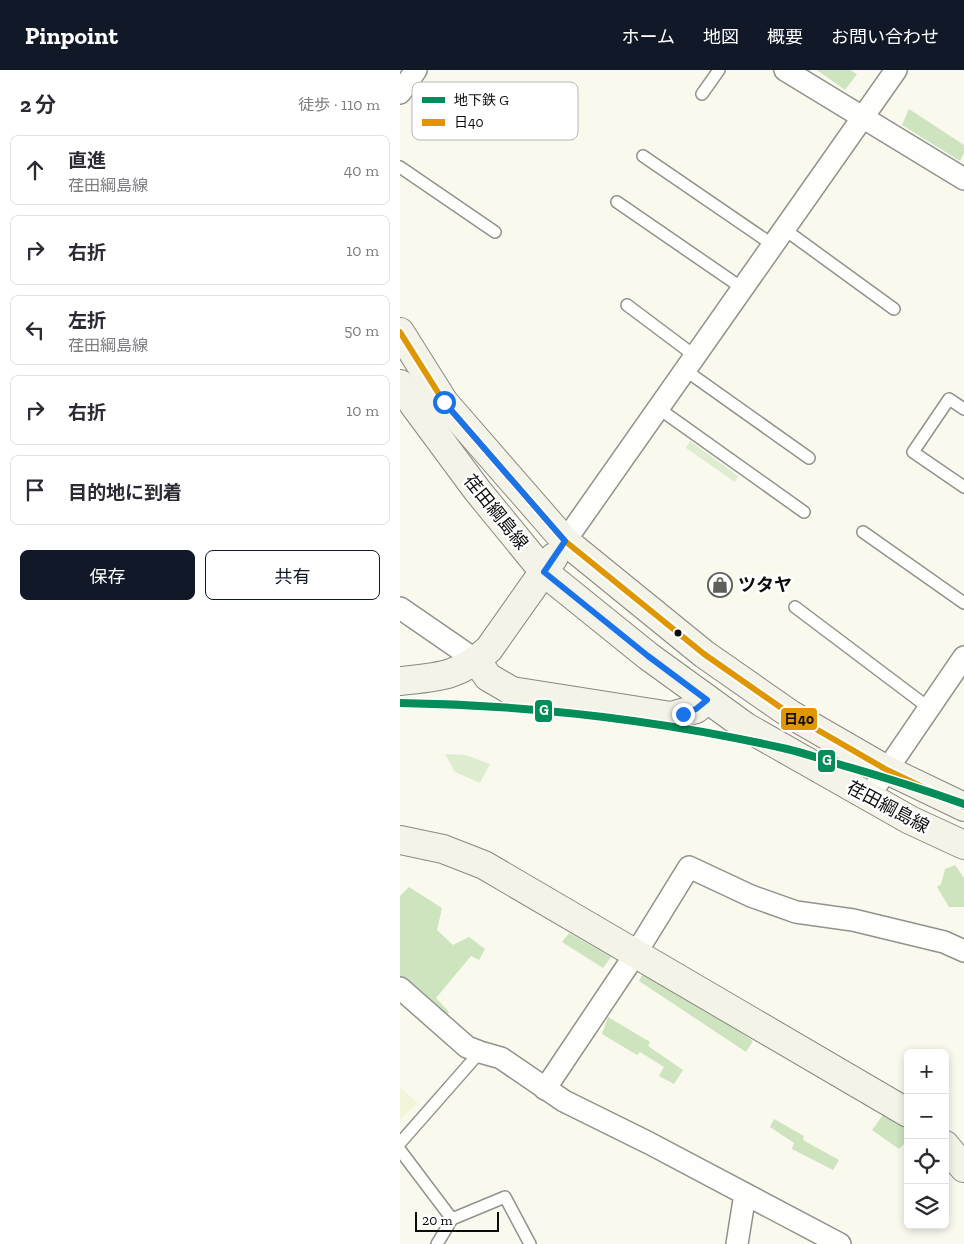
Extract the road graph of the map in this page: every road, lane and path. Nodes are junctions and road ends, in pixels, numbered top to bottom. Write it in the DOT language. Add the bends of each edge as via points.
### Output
graph roads {
  1 [pos="416,70"];
  2 [pos="719,70"];
  3 [pos="786,70"];
  4 [pos="896,70"];
  5 [pos="400,93"];
  6 [pos="702,94"];
  7 [pos="862,118"];
  8 [pos="643,156"];
  9 [pos="400,167"];
  10 [pos="964,179"];
  11 [pos="617,202"];
  12 [pos="495,232"];
  13 [pos="778,237"];
  14 [pos="742,288"];
  15 [pos="627,305"];
  16 [pos="894,309"];
  17 [pos="400,332"];
  18 [pos="690,363"];
  19 [pos="400,384"];
  20 [pos="658,408"];
  21 [pos="964,409"];
  22 [pos="809,458"];
  23 [pos="964,487"];
  24 [pos="804,512"];
  25 [pos="863,532"];
  26 [pos="565,541"];
  27 [pos="544,572"];
  28 [pos="964,603"];
  29 [pos="795,607"];
  30 [pos="400,608"];
  31 [pos="964,657"];
  32 [pos="477,660"];
  33 [pos="400,681"];
  34 [pos="707,700"];
  35 [pos="929,708"];
  36 [pos="887,770"];
  37 [pos="869,796"];
  38 [pos="964,807"];
  39 [pos="400,840"];
  40 [pos="964,845"];
  41 [pos="964,951"];
  42 [pos="636,953"];
  43 [pos="400,988"];
  44 [pos="480,1052"];
  45 [pos="545,1089"];
  46 [pos="904,1111"];
  47 [pos="400,1143"];
  48 [pos="400,1150"];
  49 [pos="746,1194"];
  50 [pos="452,1219"];
  51 [pos="437,1244"];
  52 [pos="530,1244"];
  53 [pos="736,1244"];
  54 [pos="840,1244"];
  1 -- 5 [label="street"];
  2 -- 6 [label="lane"];
  3 -- 7 [label="street"];
  4 -- 7 [label="street"];
  7 -- 10 [label="street"];
  7 -- 13 [label="street"];
  8 -- 13 [label="lane"];
  9 -- 12 [label="lane"];
  11 -- 14 [label="lane"];
  13 -- 14 [label="street"];
  13 -- 16 [label="lane"];
  14 -- 18 [label="street"];
  15 -- 18 [label="lane"];
  17 -- 26 [label="main road, 荏田綱島線" via="444,402"];
  18 -- 20 [label="street"];
  18 -- 22 [label="lane"];
  19 -- 27 [label="main road, 荏田綱島線" via="477,490"];
  20 -- 24 [label="lane"];
  20 -- 26 [label="street"];
  21 -- 23 [label="lane" via="949,399 913,452"];
  25 -- 28 [label="lane"];
  26 -- 27 [label="main road"];
  26 -- 36 [label="main road, 荏田綱島線" via="720,665 790,714"];
  27 -- 32 [label="main road" via="489,649"];
  27 -- 34 [label="main road, 荏田綱島線"];
  29 -- 35 [label="lane"];
  30 -- 32 [label="street"];
  31 -- 35 [label="street"];
  32 -- 33 [label="main road" via="459,672"];
  32 -- 34 [label="main road" via="488,678 521,693 671,716 696,709"];
  34 -- 37 [label="main road, 荏田綱島線" via="746,727"];
  35 -- 36 [label="street"];
  36 -- 37 [label="street"];
  36 -- 38 [label="main road, 荏田綱島線"];
  37 -- 40 [label="main road, 荏田綱島線" via="910,820"];
  39 -- 42 [label="main road" via="443,849 484,865"];
  41 -- 42 [label="street" via="944,942 853,920 796,912 750,896 690,867"];
  42 -- 45 [label="street"];
  42 -- 46 [label="main road"];
  43 -- 44 [label="street" via="468,1046"];
  44 -- 45 [label="street" via="501,1058"];
  44 -- 47 [label="lane"];
  45 -- 49 [label="street"];
  48 -- 50 [label="lane"];
  49 -- 53 [label="street"];
  49 -- 54 [label="street"];
  50 -- 51 [label="lane"];
  50 -- 52 [label="lane" via="505,1197"];
}
